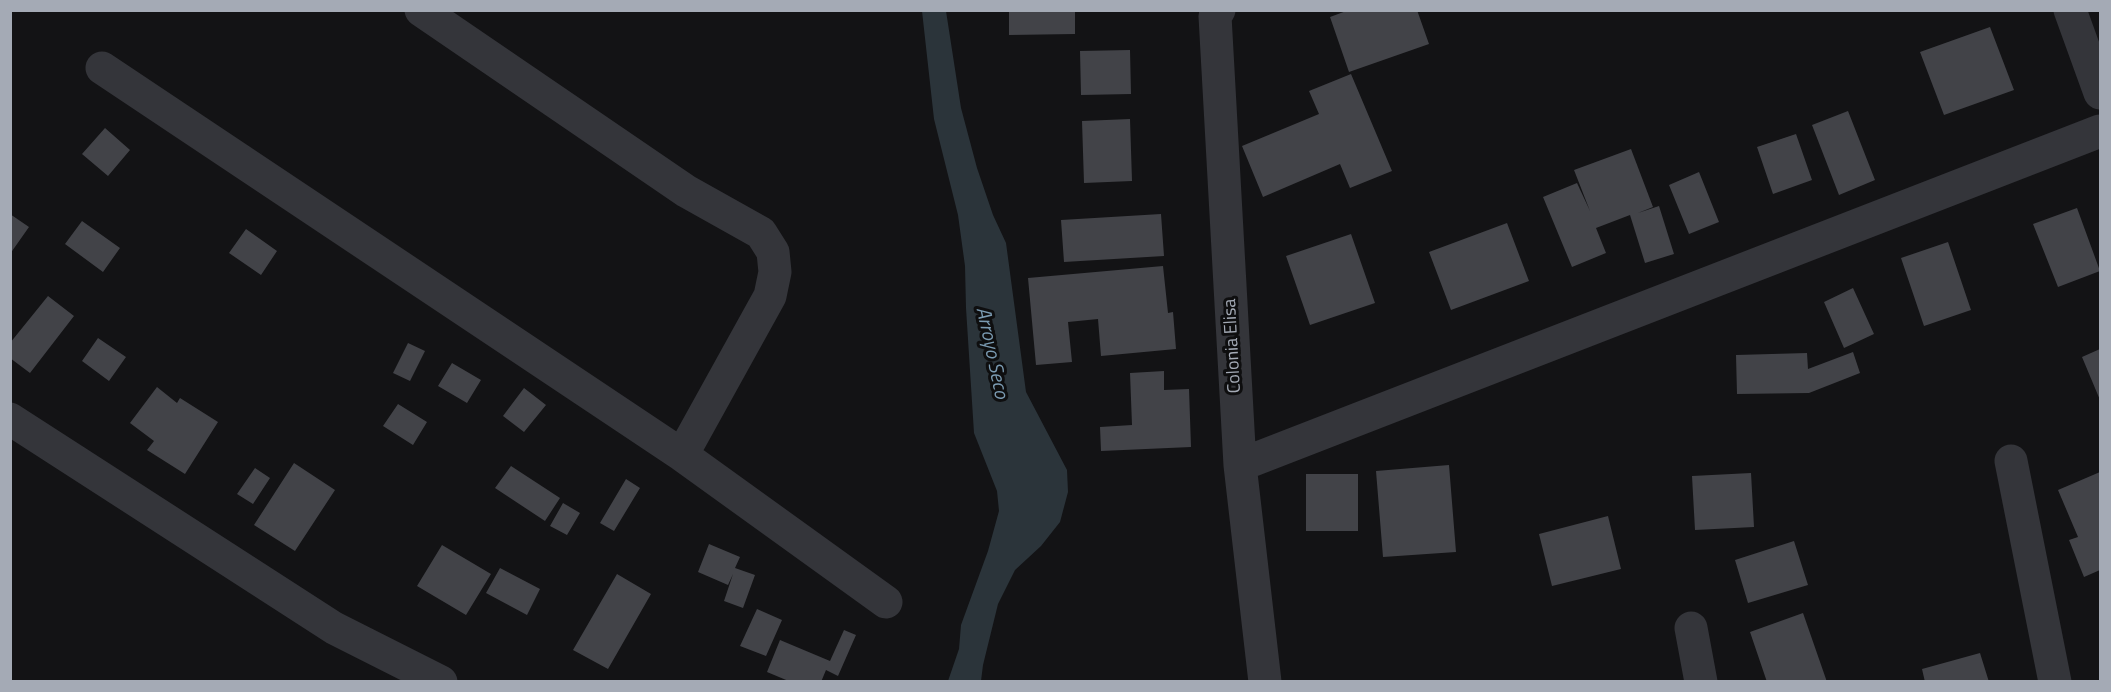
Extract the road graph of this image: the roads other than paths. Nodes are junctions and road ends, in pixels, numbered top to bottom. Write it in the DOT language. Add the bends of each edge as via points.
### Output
graph roads {
  1 [pos="421,10"];
  2 [pos="2070,10"];
  3 [pos="1217,12"];
  4 [pos="102,68"];
  5 [pos="2100,93"];
  6 [pos="2100,131"];
  7 [pos="10,419"];
  8 [pos="682,455"];
  9 [pos="2011,461"];
  10 [pos="1240,465"];
  11 [pos="886,602"];
  12 [pos="1691,628"];
  13 [pos="441,681"];
  14 [pos="1265,681"];
  15 [pos="1701,681"];
  16 [pos="2055,681"];
  1 -- 8 [label="street" via="686,191 760,233 773,252 775,272 770,296"];
  2 -- 5 [label="street"];
  3 -- 10 [label="street, Colonia Elisa"];
  4 -- 8 [label="street"];
  6 -- 10 [label="street"];
  7 -- 13 [label="street" via="334,628"];
  8 -- 11 [label="street"];
  9 -- 16 [label="street"];
  10 -- 14 [label="street, Colonia Elisa"];
  12 -- 15 [label="street"];
}
